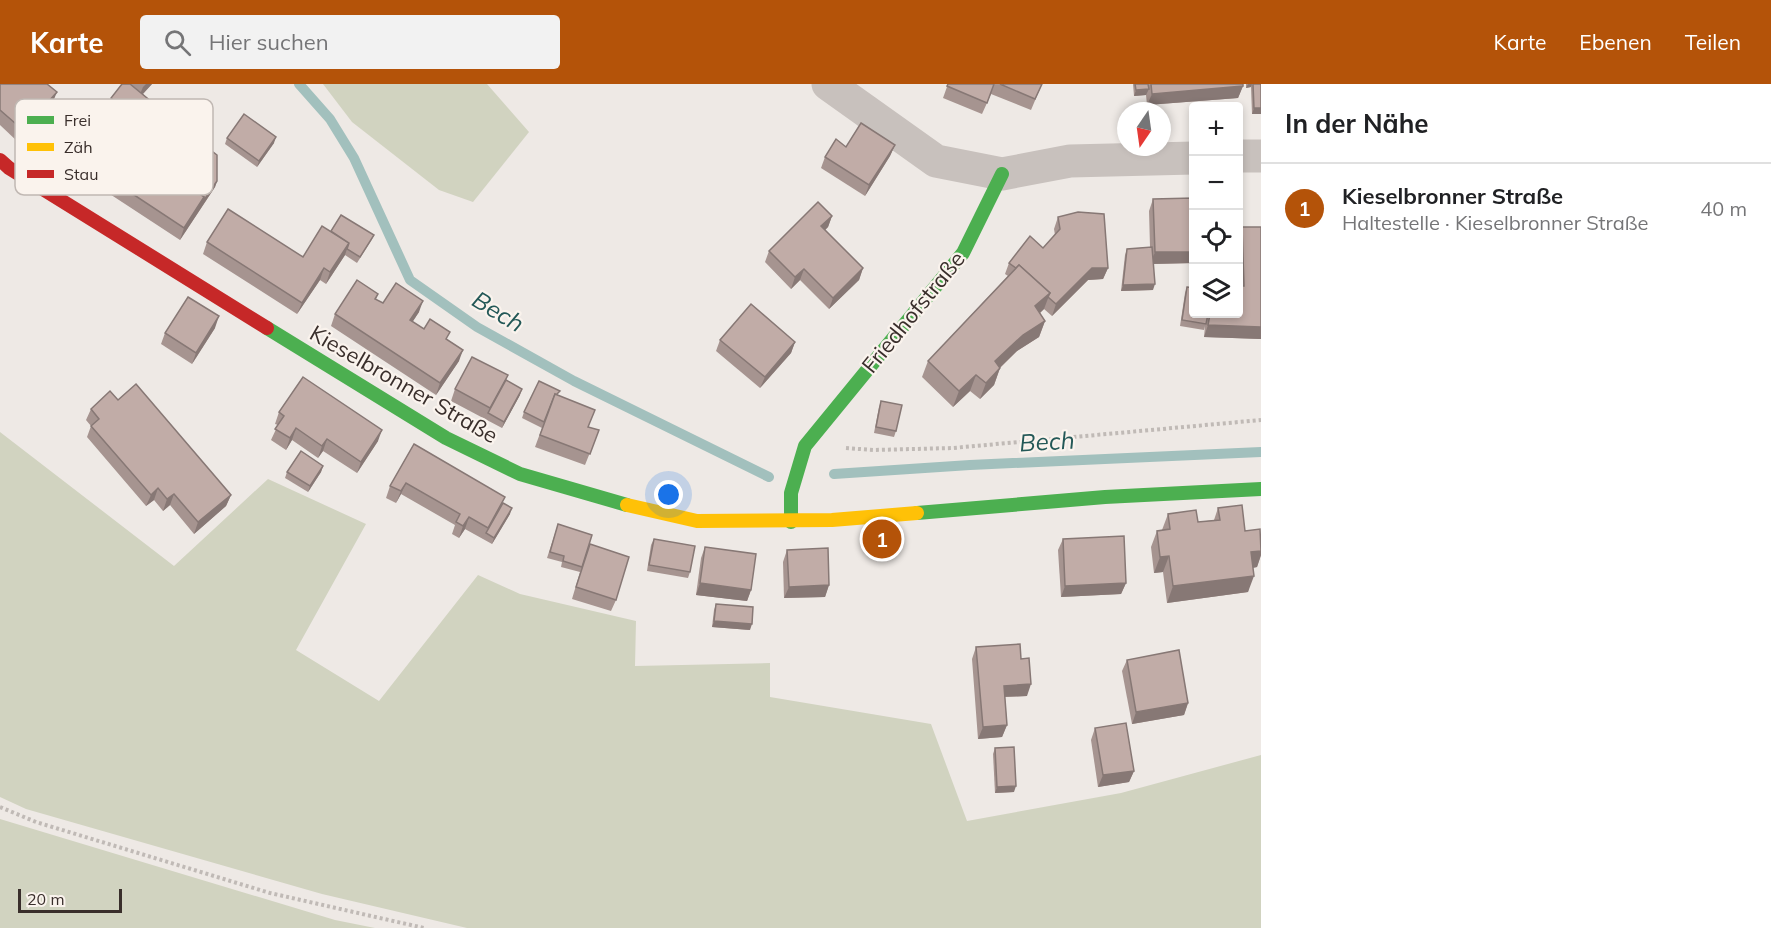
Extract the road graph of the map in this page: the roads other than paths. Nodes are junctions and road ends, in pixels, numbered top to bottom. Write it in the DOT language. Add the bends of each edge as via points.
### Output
graph roads {
  1 [pos="828,84"];
  2 [pos="868,84"];
  3 [pos="1243,156"];
  4 [pos="1261,156"];
  5 [pos="1189,158"];
  6 [pos="0,160"];
  7 [pos="936,161"];
  8 [pos="15,171"];
  9 [pos="1002,174"];
  10 [pos="53,195"];
  11 [pos="1261,489"];
  12 [pos="791,522"];
  1 -- 7 [label="street"];
  2 -- 7 [label="street" via="903,113"];
  3 -- 4 [label="street"];
  5 -- 9 [label="street" via="1070,161"];
  6 -- 8 [label="main road, Kieselbronner Straße"];
  7 -- 9 [label="street"];
  9 -- 12 [label="main road, Friedhofstraße" via="963,253 805,446 791,493"];
  10 -- 12 [label="main road, Kieselbronner Straße" via="446,438 519,474 697,521"];
  11 -- 12 [label="main road, Kieselbronner Straße"];
}
